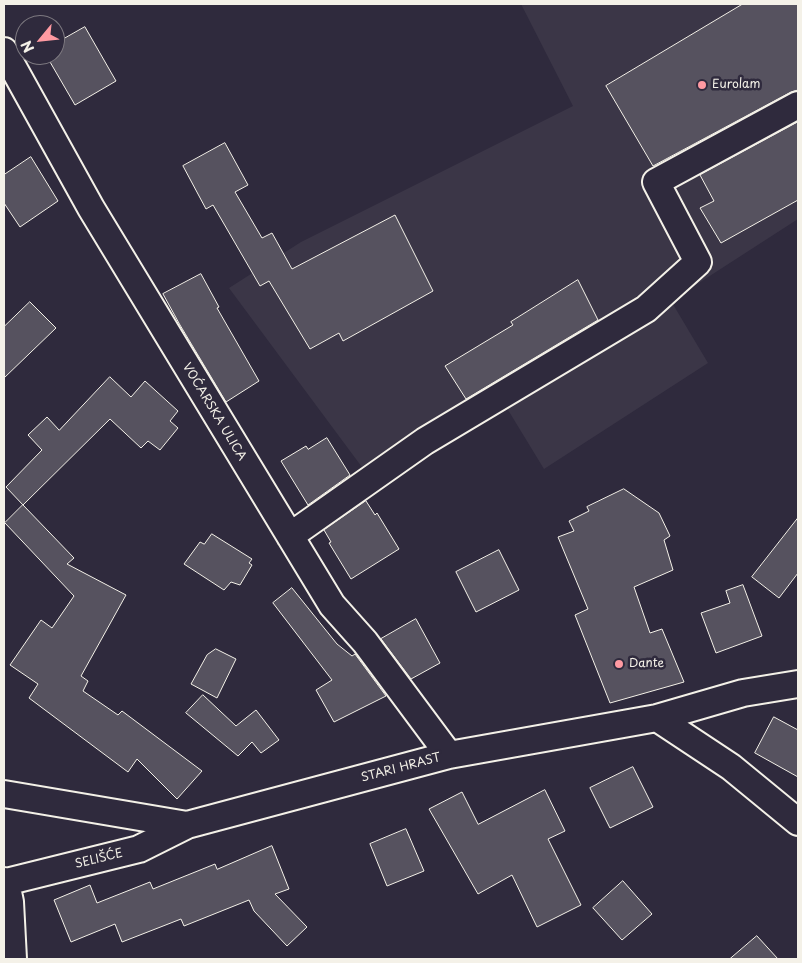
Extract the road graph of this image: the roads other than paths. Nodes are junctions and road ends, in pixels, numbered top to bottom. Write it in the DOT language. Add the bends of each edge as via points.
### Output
graph roads {
  1 [pos="4,51"];
  2 [pos="798,105"];
  3 [pos="290,536"];
  4 [pos="798,684"];
  5 [pos="657,718"];
  6 [pos="449,755"];
  7 [pos="4,794"];
  8 [pos="798,822"];
  9 [pos="187,824"];
  10 [pos="5,881"];
  11 [pos="13,959"];
  1 -- 3 [label="street, VOĆARSKA ULICA" via="91,208"];
  2 -- 3 [label="street" via="656,182 698,262 646,309 425,441"];
  3 -- 6 [label="street, VOĆARSKA ULICA" via="332,605 365,642"];
  4 -- 5 [label="street, STARI HRAST" via="743,693"];
  5 -- 6 [label="street, STARI HRAST"];
  5 -- 8 [label="street" via="731,766"];
  6 -- 9 [label="street, STARI HRAST"];
  7 -- 9 [label="street, STARI HRAST"];
  9 -- 10 [label="street, SELIŠĆE" via="139,849"];
  10 -- 11 [label="street, SELIŠĆE" via="10,902"];
}
